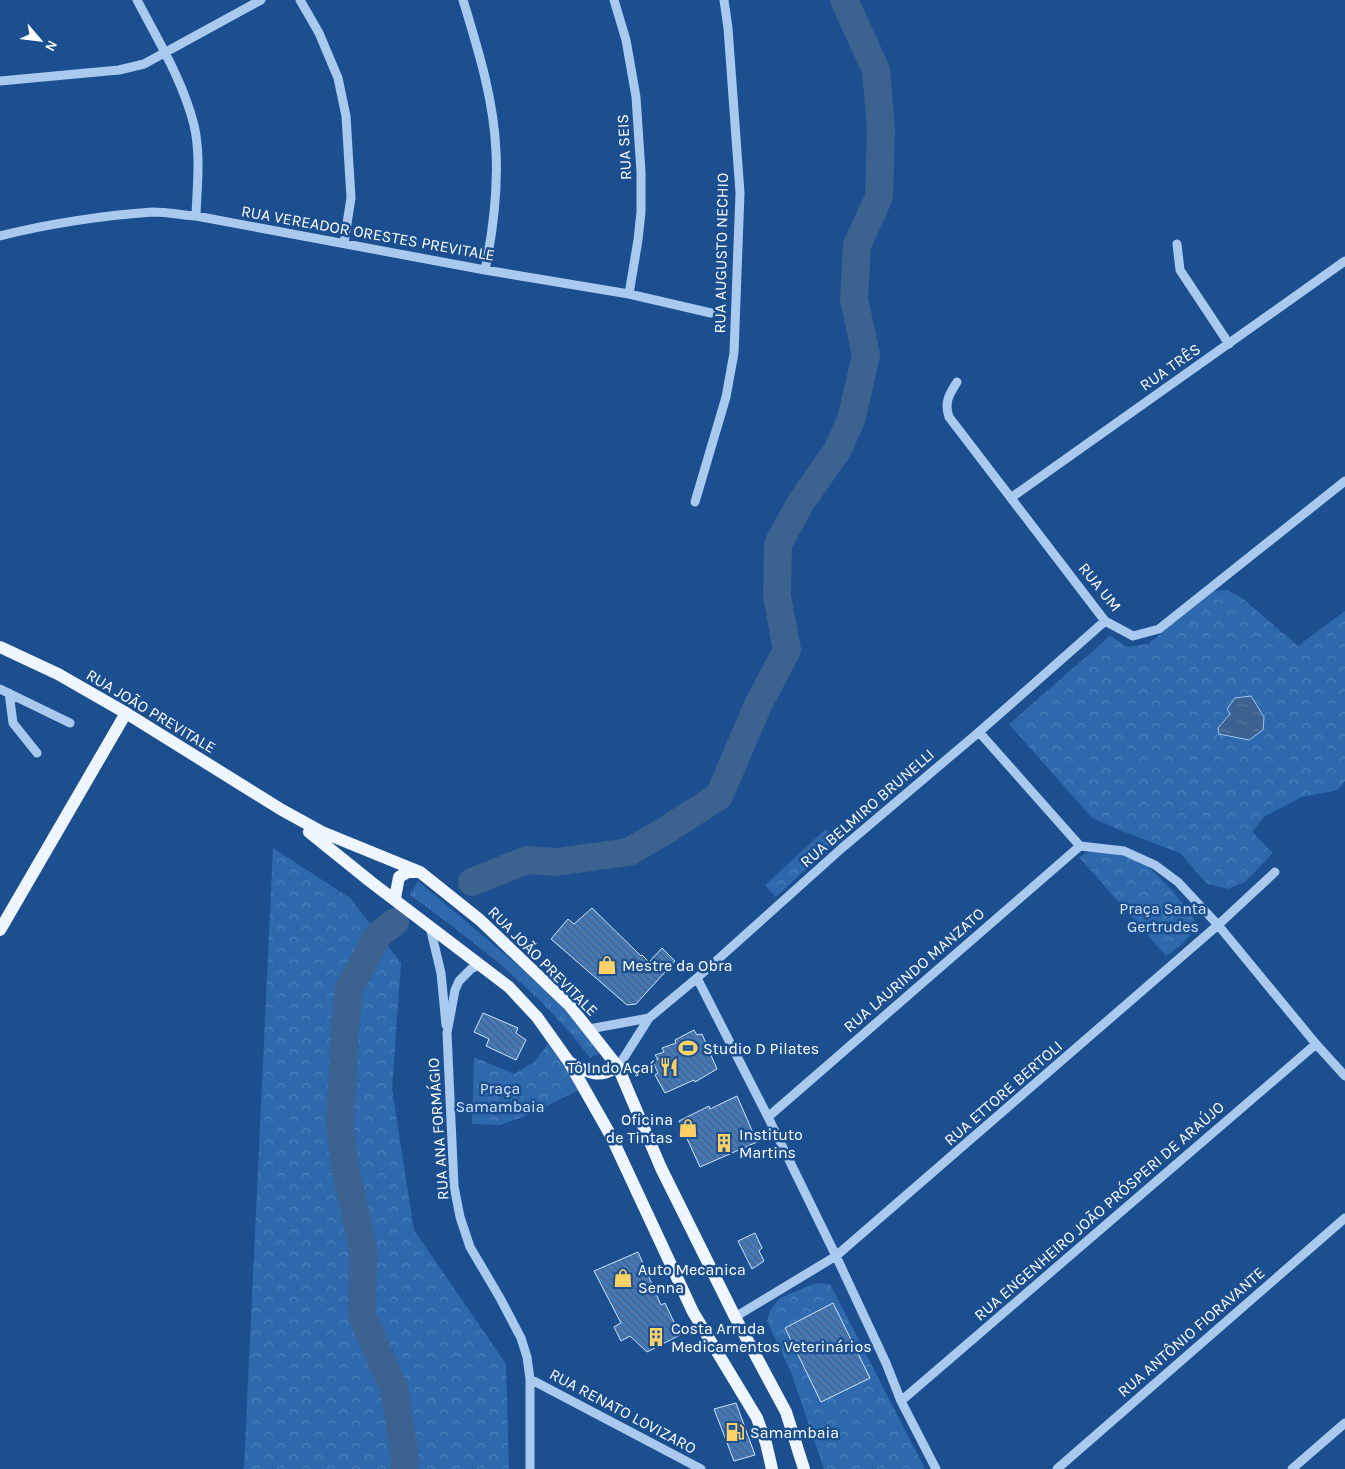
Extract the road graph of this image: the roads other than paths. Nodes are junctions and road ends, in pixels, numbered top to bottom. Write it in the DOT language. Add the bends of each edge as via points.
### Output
graph roads {
  1 [pos="137,0"];
  2 [pos="261,0"];
  3 [pos="300,0"];
  4 [pos="463,0"];
  5 [pos="614,0"];
  6 [pos="724,0"];
  7 [pos="164,53"];
  8 [pos="0,81"];
  9 [pos="196,216"];
  10 [pos="0,231"];
  11 [pos="19,231"];
  12 [pos="0,236"];
  13 [pos="344,243"];
  14 [pos="1177,244"];
  15 [pos="1345,261"];
  16 [pos="485,270"];
  17 [pos="629,294"];
  18 [pos="711,313"];
  19 [pos="1229,344"];
  20 [pos="957,382"];
  21 [pos="1345,481"];
  22 [pos="1012,497"];
  23 [pos="695,502"];
  24 [pos="1105,621"];
  25 [pos="0,647"];
  26 [pos="4,691"];
  27 [pos="126,713"];
  28 [pos="70,723"];
  29 [pos="979,732"];
  30 [pos="38,753"];
  31 [pos="282,810"];
  32 [pos="1080,846"];
  33 [pos="420,872"];
  34 [pos="1275,872"];
  35 [pos="395,898"];
  36 [pos="1218,925"];
  37 [pos="430,927"];
  38 [pos="0,930"];
  39 [pos="482,966"];
  40 [pos="697,978"];
  41 [pos="648,1018"];
  42 [pos="589,1029"];
  43 [pos="447,1033"];
  44 [pos="1316,1044"];
  45 [pos="570,1062"];
  46 [pos="618,1067"];
  47 [pos="1345,1076"];
  48 [pos="768,1117"];
  49 [pos="1345,1218"];
  50 [pos="836,1256"];
  51 [pos="736,1317"];
  52 [pos="530,1379"];
  53 [pos="901,1401"];
  54 [pos="1345,1423"];
  55 [pos="530,1469"];
  56 [pos="702,1469"];
  57 [pos="772,1469"];
  58 [pos="804,1469"];
  59 [pos="936,1469"];
  60 [pos="1057,1469"];
  61 [pos="1292,1469"];
  1 -- 7 [label="street"];
  2 -- 7 [label="street"];
  3 -- 13 [label="street" via="319,33 338,78 346,116 351,198"];
  4 -- 16 [label="street" via="490,102 496,152 494,225"];
  5 -- 17 [label="street, RUA SEIS" via="626,40 636,97 641,172 640,222"];
  6 -- 23 [label="street, RUA AUGUSTO NECHIO" via="740,194 734,353 726,397"];
  7 -- 8 [label="street" via="144,64 119,70"];
  7 -- 9 [label="street" via="181,87 194,126 199,161"];
  9 -- 11 [label="street, RUA VEREADOR ORESTES PREVITALE" via="155,212"];
  9 -- 13 [label="street, RUA VEREADOR ORESTES PREVITALE"];
  10 -- 11 [label="street, RUA VEREADOR ORESTES PREVITALE"];
  11 -- 12 [label="street, RUA VEREADOR ORESTES PREVITALE"];
  13 -- 16 [label="street, RUA VEREADOR ORESTES PREVITALE"];
  14 -- 19 [label="street" via="1180,270"];
  15 -- 19 [label="street, RUA TRÊS"];
  16 -- 17 [label="street, RUA VEREADOR ORESTES PREVITALE"];
  17 -- 18 [label="street, RUA VEREADOR ORESTES PREVITALE"];
  19 -- 22 [label="street, RUA TRÊS"];
  20 -- 22 [label="street, RUA UM" via="947,398 949,417"];
  21 -- 24 [label="street, RUA UM" via="1159,629 1133,636"];
  22 -- 24 [label="street, RUA UM"];
  24 -- 29 [label="street, RUA BELMIRO BRUNELLI"];
  25 -- 27 [label="main road, RUA JOÃO PREVITALE" via="58,674"];
  26 -- 28 [label="street"];
  26 -- 30 [label="street" via="13,723"];
  27 -- 31 [label="main road, RUA JOÃO PREVITALE"];
  27 -- 38 [label="main road"];
  29 -- 32 [label="street"];
  29 -- 40 [label="street, RUA BELMIRO BRUNELLI" via="842,848"];
  31 -- 33 [label="main road, RUA JOÃO PREVITALE" via="322,832"];
  31 -- 35 [label="main road, RUA JOÃO PREVITALE"];
  32 -- 36 [label="street" via="1124,851 1155,865 1178,882"];
  32 -- 48 [label="street, RUA LAURINDO MANZATO"];
  33 -- 35 [label="main road" via="408,872 399,877"];
  33 -- 42 [label="main road, RUA JOÃO PREVITALE" via="480,920 570,1006"];
  34 -- 36 [label="street, RUA ETTORE BERTOLI"];
  35 -- 37 [label="main road, RUA JOÃO PREVITALE"];
  36 -- 44 [label="street"];
  36 -- 50 [label="street, RUA ETTORE BERTOLI"];
  37 -- 39 [label="main road, RUA JOÃO PREVITALE"];
  37 -- 43 [label="street" via="441,973"];
  39 -- 43 [label="street, RUA ANA FORMÁGIO" via="471,969 459,981"];
  39 -- 45 [label="main road, RUA JOÃO PREVITALE" via="509,987 537,1017"];
  40 -- 41 [label="street, RUA BELMIRO BRUNELLI"];
  40 -- 48 [label="street"];
  41 -- 42 [label="street, RUA BELMIRO BRUNELLI"];
  41 -- 46 [label="street, RUA BELMIRO BRUNELLI"];
  42 -- 46 [label="main road, RUA JOÃO PREVITALE"];
  43 -- 52 [label="street, RUA ANA FORMÁGIO" via="454,1186 460,1217 470,1248 521,1338"];
  44 -- 47 [label="street"];
  44 -- 53 [label="street, RUA ENGENHEIRO JOÃO PRÓSPERI DE ARAÚJO"];
  45 -- 46 [label="main road" via="597,1075"];
  45 -- 57 [label="main road, RUA JOÃO PREVITALE" via="611,1136 693,1312 757,1418"];
  46 -- 51 [label="main road, RUA JOÃO PREVITALE" via="661,1168"];
  48 -- 50 [label="street"];
  49 -- 60 [label="street, RUA ANTÔNIO FIORAVANTE"];
  50 -- 51 [label="street, RUA ETTORE BERTOLI"];
  50 -- 53 [label="street"];
  51 -- 58 [label="main road, RUA JOÃO PREVITALE" via="786,1412"];
  52 -- 55 [label="street, RUA ANA FORMÁGIO"];
  52 -- 56 [label="street, RUA RENATO LOVIZARO"];
  53 -- 59 [label="street"];
  54 -- 61 [label="street"];
}
